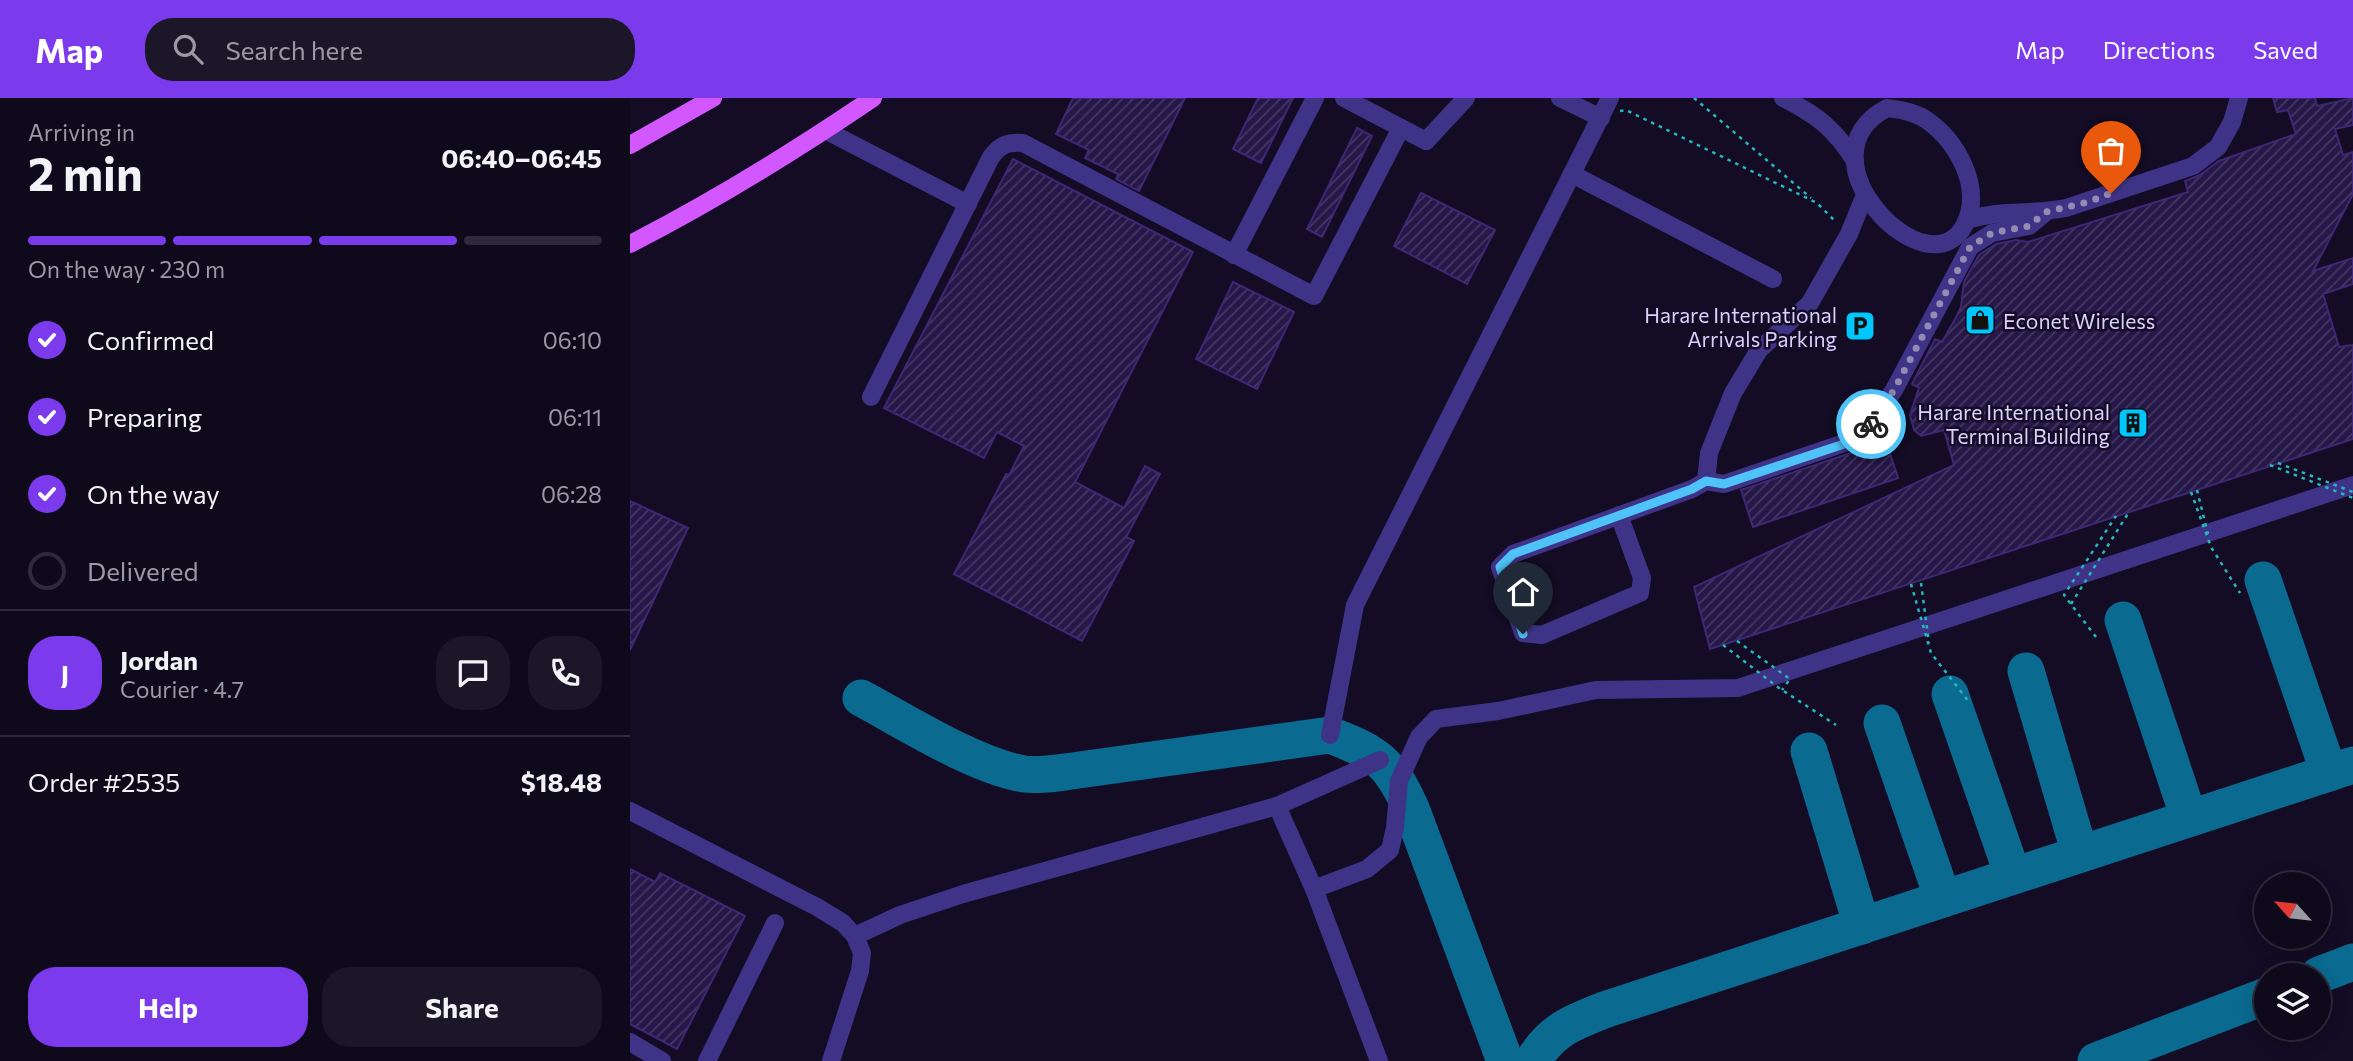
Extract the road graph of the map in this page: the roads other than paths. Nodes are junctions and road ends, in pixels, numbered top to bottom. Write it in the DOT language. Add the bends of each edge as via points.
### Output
graph roads {
  1 [pos="713,98"];
  2 [pos="873,98"];
  3 [pos="1315,98"];
  4 [pos="1344,98"];
  5 [pos="1466,98"];
  6 [pos="1560,98"];
  7 [pos="1610,98"];
  8 [pos="1783,98"];
  9 [pos="1919,98"];
  10 [pos="2239,98"];
  11 [pos="1891,103"];
  12 [pos="1601,118"];
  13 [pos="1928,121"];
  14 [pos="1401,128"];
  15 [pos="825,130"];
  16 [pos="630,145"];
  17 [pos="1855,160"];
  18 [pos="1572,174"];
  19 [pos="1865,195"];
  20 [pos="968,204"];
  21 [pos="2046,212"];
  22 [pos="1967,220"];
  23 [pos="630,244"];
  24 [pos="1234,256"];
  25 [pos="1773,279"];
  26 [pos="871,397"];
  27 [pos="1706,481"];
  28 [pos="2353,485"];
  29 [pos="1619,515"];
  30 [pos="1330,735"];
  31 [pos="1380,760"];
  32 [pos="1277,806"];
  33 [pos="631,814"];
  34 [pos="1314,889"];
  35 [pos="775,923"];
  36 [pos="855,936"];
  37 [pos="630,1042"];
  38 [pos="663,1061"];
  39 [pos="707,1061"];
  40 [pos="831,1061"];
  41 [pos="1379,1061"];
  1 -- 16 [label="main road"];
  2 -- 15 [label="main road"];
  3 -- 24 [label="street"];
  4 -- 14 [label="street"];
  5 -- 14 [label="street" via="1426,141"];
  6 -- 12 [label="street"];
  7 -- 12 [label="street"];
  8 -- 17 [label="street" via="1822,119"];
  9 -- 13 [label="street"];
  10 -- 21 [label="street" via="2225,137 2193,166"];
  11 -- 13 [label="street"];
  11 -- 17 [label="street" via="1862,130"];
  12 -- 18 [label="street"];
  13 -- 22 [label="street" via="1956,150 1968,175"];
  14 -- 24 [label="street" via="1314,296"];
  15 -- 20 [label="street"];
  15 -- 23 [label="main road"];
  17 -- 19 [label="street"];
  18 -- 25 [label="street"];
  18 -- 30 [label="street" via="1355,605"];
  19 -- 22 [label="street" via="1902,234 1924,244 1954,237"];
  19 -- 27 [label="street" via="1810,303 1759,350 1732,393 1709,453"];
  20 -- 24 [label="street" via="1000,146 1023,143"];
  20 -- 26 [label="street"];
  21 -- 22 [label="street" via="2012,211"];
  21 -- 27 [label="street" via="2029,226 1992,233 1970,247 1894,390 1862,438 1724,484"];
  27 -- 29 [label="street"];
  28 -- 34 [label="street" via="1738,688 1596,690 1436,719 1419,737 1399,781 1390,850 1367,869"];
  29 -- 29 [label="street" via="1513,554 1500,567 1523,634 1542,635 1640,593 1642,578"];
  31 -- 32 [label="street"];
  32 -- 34 [label="street"];
  32 -- 36 [label="street" via="963,894"];
  33 -- 36 [label="street" via="817,906"];
  34 -- 41 [label="street"];
  35 -- 39 [label="street"];
  36 -- 40 [label="street" via="862,953 860,971"];
  37 -- 38 [label="street"];
}
